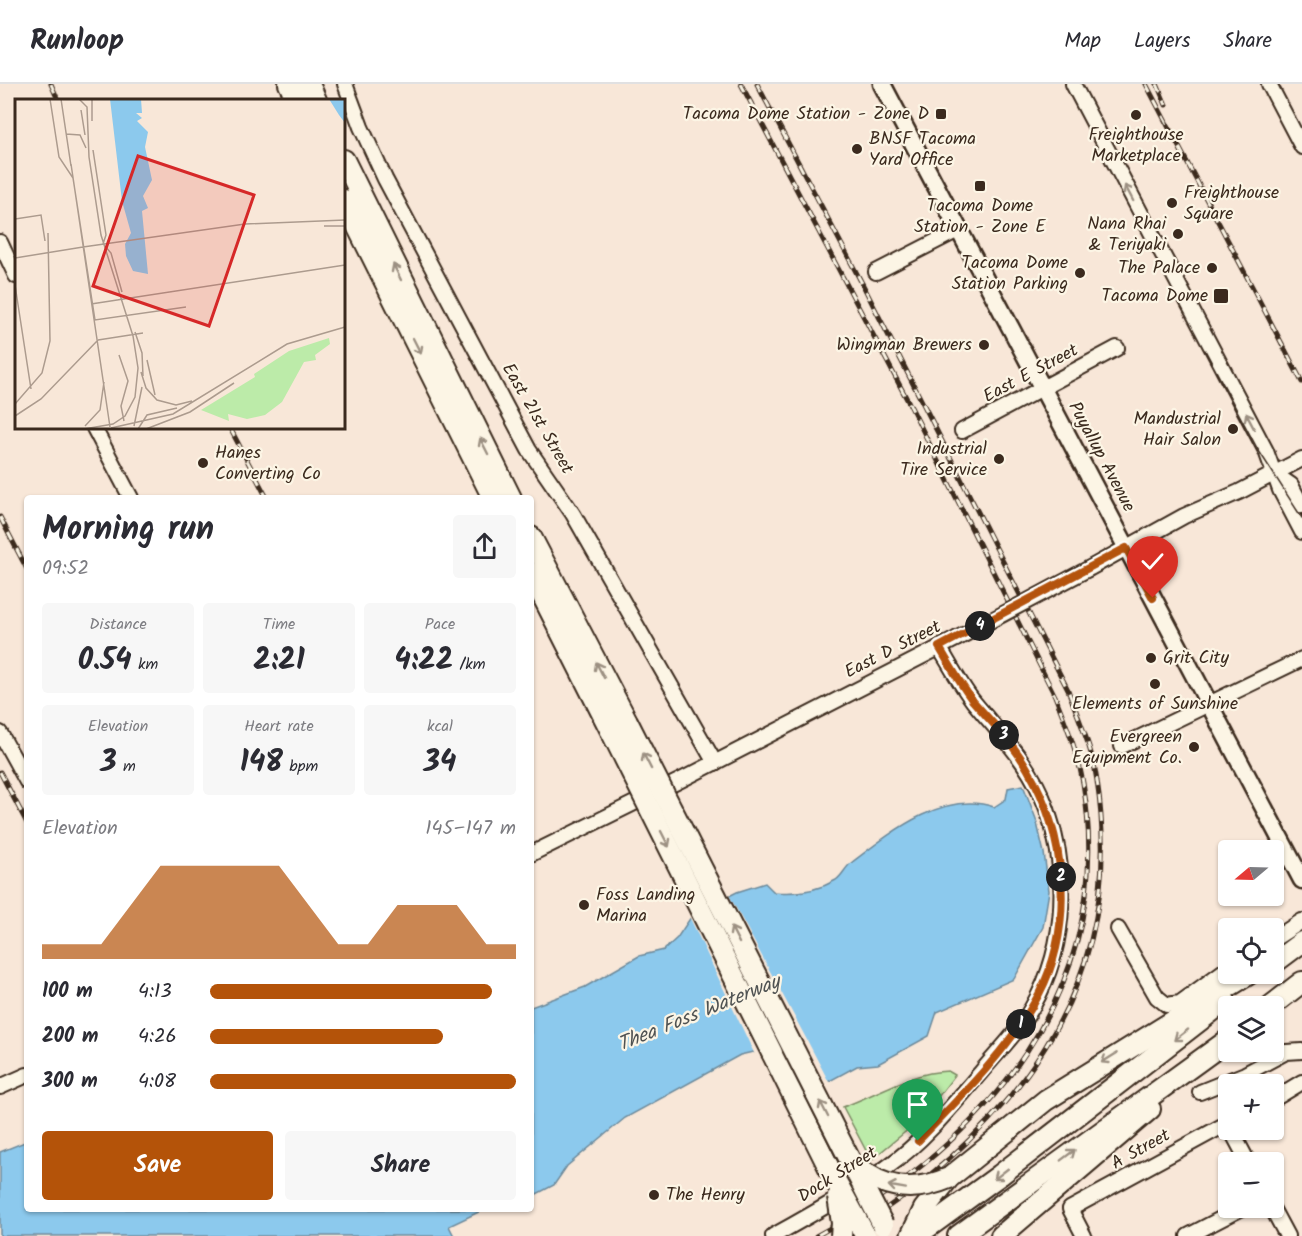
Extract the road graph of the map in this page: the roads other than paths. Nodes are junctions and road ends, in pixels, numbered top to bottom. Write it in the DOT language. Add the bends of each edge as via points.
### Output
graph roads {
  1 [pos="289,84"];
  2 [pos="309,84"];
  3 [pos="345,84"];
  4 [pos="882,84"];
  5 [pos="1073,84"];
  6 [pos="1269,84"];
  7 [pos="296,99"];
  8 [pos="316,99"];
  9 [pos="1302,147"];
  10 [pos="345,162"];
  11 [pos="345,202"];
  12 [pos="958,230"];
  13 [pos="0,242"];
  14 [pos="876,272"];
  15 [pos="15,274"];
  16 [pos="1117,348"];
  17 [pos="1043,388"];
  18 [pos="95,429"];
  19 [pos="962,431"];
  20 [pos="1302,459"];
  21 [pos="1275,474"];
  22 [pos="129,495"];
  23 [pos="492,495"];
  24 [pos="510,495"];
  25 [pos="1302,506"];
  26 [pos="1302,532"];
  27 [pos="534,543"];
  28 [pos="1126,548"];
  29 [pos="534,578"];
  30 [pos="939,647"];
  31 [pos="1302,659"];
  32 [pos="1209,705"];
  33 [pos="619,726"];
  34 [pos="0,733"];
  35 [pos="1122,746"];
  36 [pos="722,760"];
  37 [pos="24,777"];
  38 [pos="534,853"];
  39 [pos="1302,880"];
  40 [pos="1302,921"];
  41 [pos="1118,929"];
  42 [pos="1284,933"];
  43 [pos="1302,941"];
  44 [pos="1284,952"];
  45 [pos="1284,955"];
  46 [pos="1218,975"];
  47 [pos="1302,982"];
  48 [pos="1233,984"];
  49 [pos="1247,984"];
  50 [pos="1284,996"];
  51 [pos="1218,1048"];
  52 [pos="1302,1051"];
  53 [pos="24,1076"];
  54 [pos="1302,1082"];
  55 [pos="0,1086"];
  56 [pos="1200,1092"];
  57 [pos="1284,1093"];
  58 [pos="1218,1131"];
  59 [pos="1105,1138"];
  60 [pos="850,1161"];
  61 [pos="832,1174"];
  62 [pos="949,1178"];
  63 [pos="1223,1218"];
  64 [pos="1277,1218"];
  65 [pos="886,1232"];
  66 [pos="773,1236"];
  67 [pos="841,1236"];
  68 [pos="865,1236"];
  69 [pos="911,1236"];
  70 [pos="916,1236"];
  71 [pos="958,1236"];
  72 [pos="1001,1236"];
  73 [pos="1084,1236"];
  74 [pos="1188,1236"];
  75 [pos="1287,1236"];
  1 -- 7 [label="highway"];
  2 -- 8 [label="highway"];
  3 -- 36 [label="street, East 21st Street" via="385,179 529,450 573,514"];
  4 -- 12 [label="main road, Puyallup Avenue"];
  21 -- 5 [label="street, one-way"];
  6 -- 9 [label="street"];
  24 -- 10 [label="highway, one-way"];
  11 -- 23 [label="highway, one-way"];
  12 -- 14 [label="street"];
  12 -- 17 [label="main road, Puyallup Avenue"];
  13 -- 15 [label="street"];
  16 -- 17 [label="street, East E Street"];
  17 -- 19 [label="street, East E Street"];
  17 -- 28 [label="main road, Puyallup Avenue"];
  18 -- 22 [label="street"];
  20 -- 21 [label="street, East D Street"];
  21 -- 25 [label="street" via="1291,485"];
  21 -- 26 [label="street"];
  21 -- 28 [label="street, East D Street"];
  33 -- 27 [label="highway, one-way"];
  28 -- 30 [label="street, East D Street, bridge"];
  28 -- 32 [label="main road, Puyallup Avenue"];
  29 -- 33 [label="highway"];
  30 -- 36 [label="street, East D Street"];
  30 -- 66 [label="street, Dock Street" via="973,700 1014,747 1047,809 1062,895 1048,973 1025,1020 918,1141 887,1167"];
  31 -- 32 [label="street"];
  32 -- 35 [label="street"];
  32 -- 39 [label="main road, Puyallup Avenue"];
  60 -- 33 [label="highway, one-way, bridge"];
  33 -- 61 [label="highway, one-way, bridge"];
  34 -- 37 [label="street"];
  36 -- 38 [label="street, East D Street"];
  40 -- 42 [label="street"];
  41 -- 46 [label="street" via="1157,997 1167,1005 1180,1003"];
  43 -- 44 [label="highway"];
  43 -- 45 [label="highway"];
  47 -- 50 [label="highway"];
  48 -- 62 [label="highway, one-way" via="1059,1090"];
  49 -- 70 [label="highway, one-way"];
  51 -- 59 [label="highway"];
  52 -- 56 [label="street" via="1286,1052"];
  53 -- 55 [label="street"];
  54 -- 57 [label="street"];
  58 -- 73 [label="street, A Street" via="1070,1209"];
  71 -- 59 [label="highway, one-way"];
  59 -- 72 [label="highway"];
  62 -- 60 [label="highway, one-way, bridge" via="902,1189 875,1180"];
  60 -- 65 [label="highway, bridge"];
  61 -- 67 [label="highway, bridge" via="841,1214"];
  61 -- 68 [label="highway, bridge"];
  62 -- 69 [label="highway" via="924,1209"];
  63 -- 74 [label="street"];
  64 -- 75 [label="street"];
}
